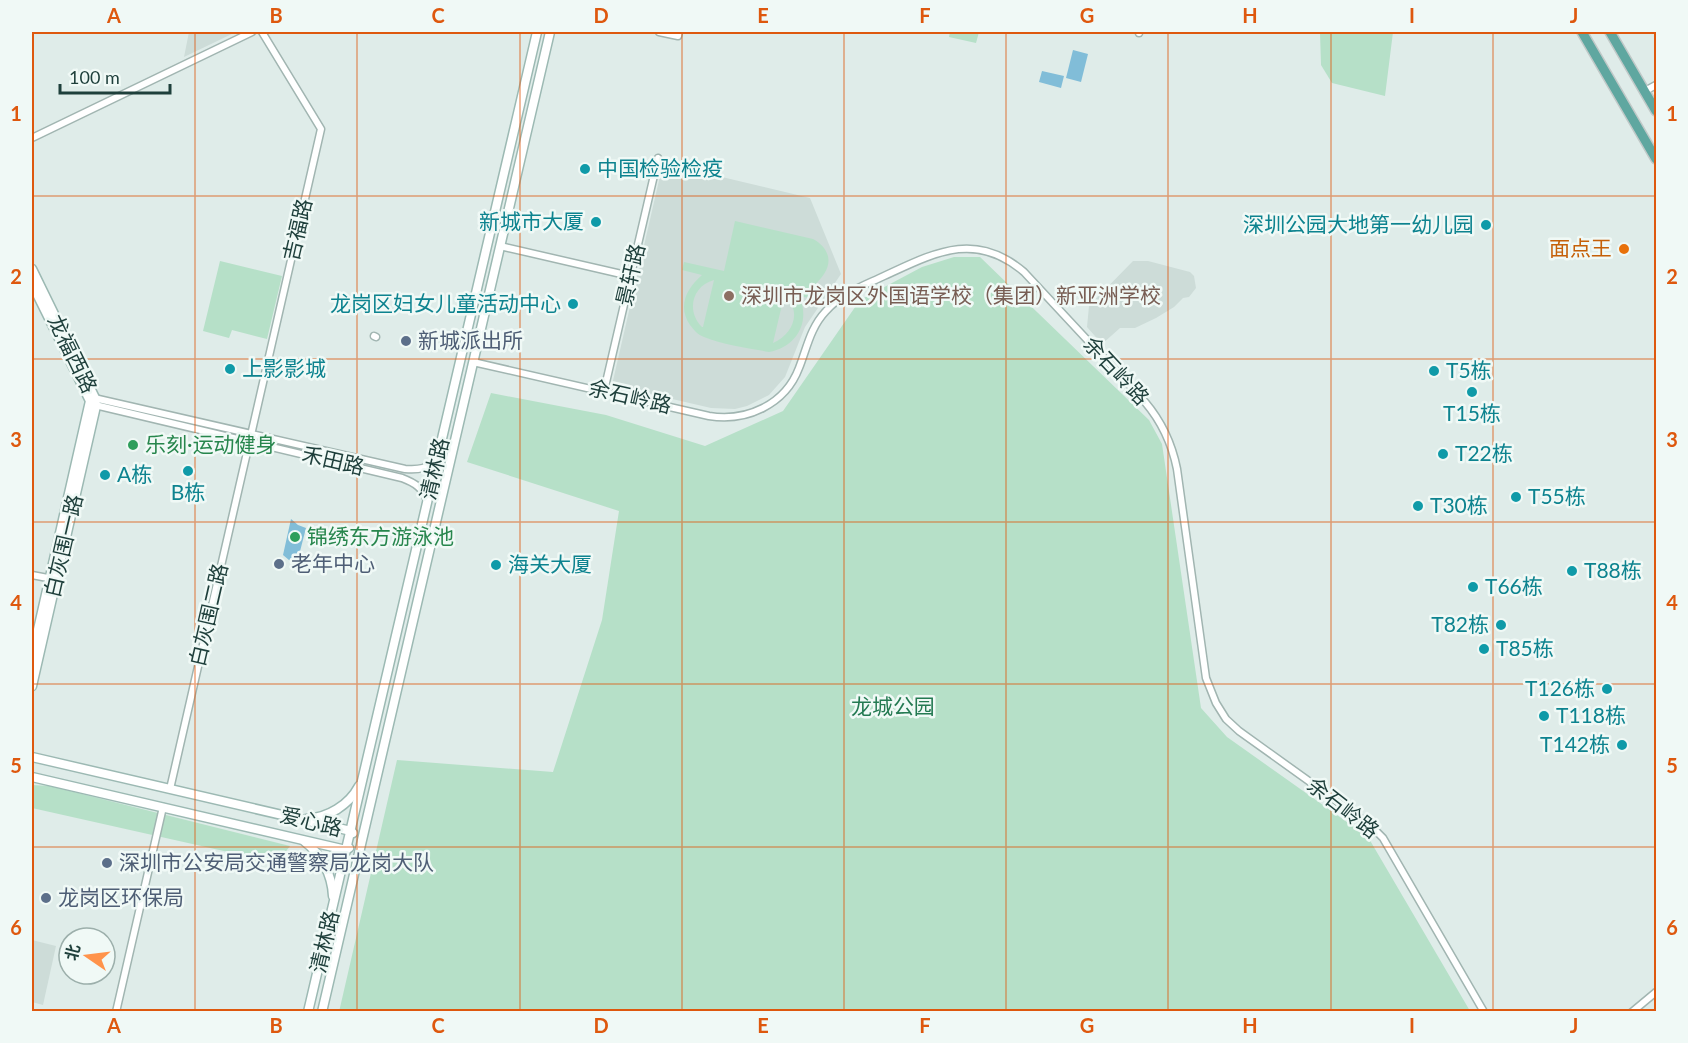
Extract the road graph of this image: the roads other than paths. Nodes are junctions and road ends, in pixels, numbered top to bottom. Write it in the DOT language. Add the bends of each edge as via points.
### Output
graph roads {
  1 [pos="252,32"];
  2 [pos="262,32"];
  3 [pos="537,32"];
  4 [pos="550,32"];
  5 [pos="660,32"];
  6 [pos="679,32"];
  7 [pos="1582,32"];
  8 [pos="1610,32"];
  9 [pos="1656,85"];
  10 [pos="1645,91"];
  11 [pos="1656,111"];
  12 [pos="32,138"];
  13 [pos="658,158"];
  14 [pos="1656,159"];
  15 [pos="500,246"];
  16 [pos="32,269"];
  17 [pos="630,276"];
  18 [pos="32,284"];
  19 [pos="473,362"];
  20 [pos="604,391"];
  21 [pos="94,402"];
  22 [pos="250,434"];
  23 [pos="249,442"];
  24 [pos="437,458"];
  25 [pos="427,501"];
  26 [pos="32,575"];
  27 [pos="53,580"];
  28 [pos="32,656"];
  29 [pos="32,686"];
  30 [pos="32,757"];
  31 [pos="32,777"];
  32 [pos="363,777"];
  33 [pos="170,789"];
  34 [pos="163,807"];
  35 [pos="302,820"];
  36 [pos="351,831"];
  37 [pos="301,839"];
  38 [pos="361,843"];
  39 [pos="346,849"];
  40 [pos="333,907"];
  41 [pos="1656,993"];
  42 [pos="116,1011"];
  43 [pos="309,1011"];
  44 [pos="322,1011"];
  45 [pos="1484,1011"];
  46 [pos="1632,1011"];
  1 -- 12 [label="street"];
  2 -- 22 [label="street, 吉福路" via="321,129"];
  3 -- 24 [label="main road, 清林路"];
  4 -- 15 [label="main road, 清林路"];
  5 -- 6 [label="street" via="678,36"];
  7 -- 14 [label="main road"];
  8 -- 10 [label="main road"];
  9 -- 10 [label="street"];
  10 -- 11 [label="main road"];
  13 -- 17 [label="street, 景轩路"];
  15 -- 17 [label="street"];
  15 -- 19 [label="main road, 清林路"];
  16 -- 21 [label="main road, 龙福西路"];
  17 -- 20 [label="street, 景轩路"];
  18 -- 21 [label="main road, 龙福西路"];
  19 -- 20 [label="street, 余石岭路"];
  19 -- 38 [label="main road, 清林路"];
  20 -- 45 [label="street, 余石岭路" via="709,416 745,415 762,409 784,392 816,324 847,293 948,249 984,250 1017,266 1146,402 1168,438 1177,469 1206,678 1221,711 1239,731 1383,838"];
  21 -- 22 [label="street, 禾田路"];
  21 -- 23 [label="street, 禾田路"];
  21 -- 27 [label="main road, 白灰围一路"];
  22 -- 23 [label="street, 吉福路"];
  22 -- 24 [label="street, 禾田路" via="405,470 423,469"];
  23 -- 25 [label="street, 禾田路" via="402,478 419,486"];
  23 -- 33 [label="street, 白灰围二路"];
  24 -- 25 [label="main road, 清林路"];
  25 -- 32 [label="main road, 清林路"];
  26 -- 27 [label="street"];
  27 -- 28 [label="main road, 白灰围一路"];
  27 -- 29 [label="main road, 白灰围一路"];
  30 -- 33 [label="main road, 爱心路"];
  31 -- 34 [label="main road, 爱心路"];
  32 -- 35 [label="main road" via="345,803 322,816"];
  32 -- 36 [label="main road, 清林路"];
  33 -- 35 [label="main road, 爱心路"];
  34 -- 37 [label="main road, 爱心路"];
  34 -- 42 [label="street"];
  35 -- 36 [label="main road, 爱心路"];
  36 -- 38 [label="main road, 爱心路"];
  36 -- 39 [label="main road, 清林路"];
  37 -- 39 [label="main road, 爱心路"];
  37 -- 40 [label="main road" via="318,854 327,869"];
  38 -- 39 [label="main road, 爱心路"];
  38 -- 44 [label="main road, 清林路"];
  39 -- 40 [label="main road, 清林路"];
  40 -- 43 [label="main road, 清林路"];
  41 -- 46 [label="street"];
}
